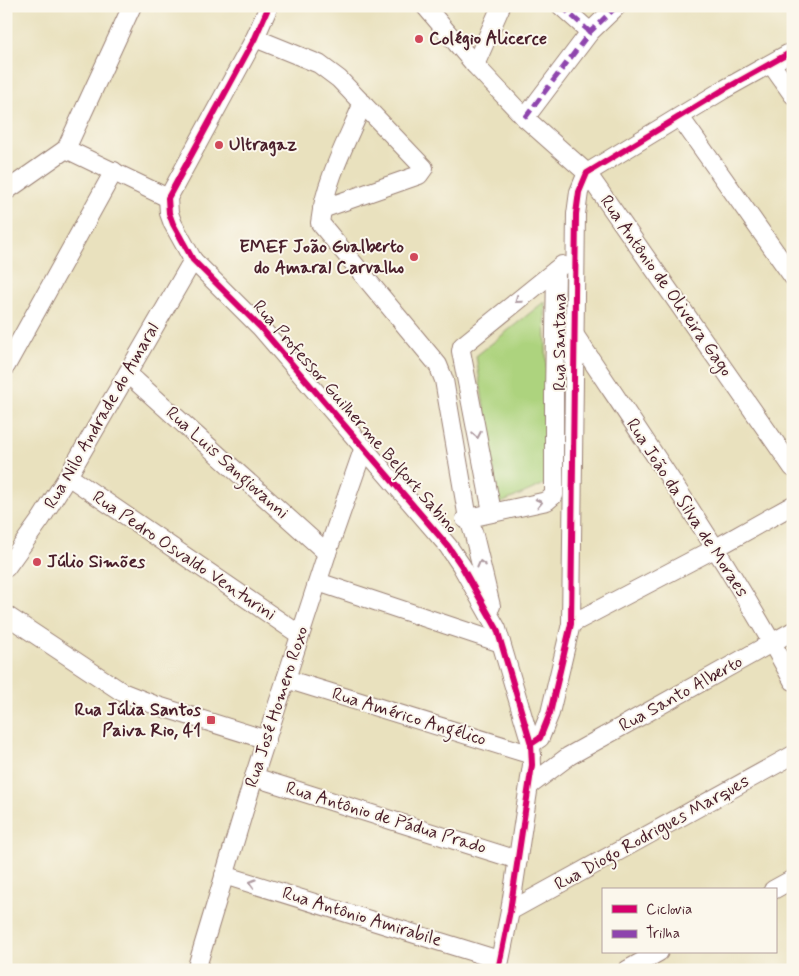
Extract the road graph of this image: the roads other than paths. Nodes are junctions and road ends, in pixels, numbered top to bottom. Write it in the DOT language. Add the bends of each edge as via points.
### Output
graph roads {
  1 [pos="132,6"];
  2 [pos="269,6"];
  3 [pos="425,6"];
  4 [pos="501,6"];
  5 [pos="561,6"];
  6 [pos="617,6"];
  7 [pos="590,32"];
  8 [pos="255,38"];
  9 [pos="793,51"];
  10 [pos="771,64"];
  11 [pos="475,65"];
  12 [pos="793,95"];
  13 [pos="363,103"];
  14 [pos="680,117"];
  15 [pos="525,118"];
  16 [pos="66,149"];
  17 [pos="114,171"];
  18 [pos="587,173"];
  19 [pos="6,191"];
  20 [pos="168,198"];
  21 [pos="322,209"];
  22 [pos="576,254"];
  23 [pos="193,260"];
  24 [pos="556,270"];
  25 [pos="793,277"];
  26 [pos="576,338"];
  27 [pos="6,366"];
  28 [pos="128,374"];
  29 [pos="364,447"];
  30 [pos="793,468"];
  31 [pos="68,476"];
  32 [pos="793,505"];
  33 [pos="492,512"];
  34 [pos="467,517"];
  35 [pos="716,548"];
  36 [pos="326,553"];
  37 [pos="461,565"];
  38 [pos="6,568"];
  39 [pos="318,582"];
  40 [pos="6,615"];
  41 [pos="572,624"];
  42 [pos="793,631"];
  43 [pos="300,635"];
  44 [pos="499,636"];
  45 [pos="772,642"];
  46 [pos="286,679"];
  47 [pos="793,682"];
  48 [pos="556,691"];
  49 [pos="525,722"];
  50 [pos="267,740"];
  51 [pos="532,755"];
  52 [pos="793,755"];
  53 [pos="569,756"];
  54 [pos="254,777"];
  55 [pos="529,786"];
  56 [pos="518,860"];
  57 [pos="224,875"];
  58 [pos="793,879"];
  59 [pos="776,888"];
  60 [pos="510,911"];
  61 [pos="655,954"];
  62 [pos="499,965"];
  63 [pos="196,970"];
  64 [pos="627,970"];
  1 -- 16 [label="street"];
  2 -- 8 [label="street"];
  3 -- 11 [label="street, Rua Antônio de Oliveira Gago"];
  4 -- 11 [label="street"];
  5 -- 7 [label="street"];
  6 -- 7 [label="street"];
  7 -- 15 [label="street"];
  8 -- 13 [label="street" via="319,64"];
  8 -- 20 [label="street"];
  9 -- 10 [label="street"];
  10 -- 12 [label="street"];
  10 -- 14 [label="street"];
  11 -- 15 [label="street, Rua Antônio de Oliveira Gago"];
  13 -- 21 [label="street"];
  13 -- 21 [label="street" via="424,170 419,175"];
  14 -- 18 [label="street"];
  14 -- 25 [label="street"];
  15 -- 18 [label="street, Rua Antônio de Oliveira Gago"];
  16 -- 17 [label="street"];
  16 -- 19 [label="street"];
  17 -- 20 [label="street"];
  17 -- 27 [label="street"];
  18 -- 22 [label="street, Rua Santana" via="577,203"];
  18 -- 30 [label="street, Rua Antônio de Oliveira Gago"];
  20 -- 23 [label="street, Rua Professor Guilherme Belfort Sabino" via="173,224"];
  21 -- 34 [label="street" via="320,223 438,365 444,380"];
  22 -- 24 [label="street"];
  22 -- 26 [label="street, Rua Santana"];
  23 -- 28 [label="street, Rua Nilo Andrade do Amaral"];
  23 -- 29 [label="street, Rua Professor Guilherme Belfort Sabino" via="261,328"];
  24 -- 33 [label="street, one-way" via="462,346"];
  33 -- 24 [label="street, one-way" via="547,501 554,495"];
  26 -- 35 [label="street, Rua João da Silva de Moraes"];
  26 -- 41 [label="street, Rua Santana"];
  28 -- 31 [label="street, Rua Nilo Andrade do Amaral"];
  28 -- 36 [label="street, Rua Luis Sangiovanni"];
  29 -- 36 [label="street, Rua José Homero Roxo"];
  29 -- 37 [label="street, Rua Professor Guilherme Belfort Sabino" via="436,530"];
  31 -- 38 [label="street, Rua Nilo Andrade do Amaral"];
  31 -- 43 [label="street, Rua Pedro Osvaldo Venturini"];
  32 -- 35 [label="street"];
  33 -- 34 [label="street"];
  34 -- 37 [label="street"];
  44 -- 34 [label="street, one-way"];
  35 -- 41 [label="street"];
  35 -- 45 [label="street, Rua João da Silva de Moraes"];
  36 -- 39 [label="street, Rua José Homero Roxo"];
  37 -- 44 [label="street, Rua Professor Guilherme Belfort Sabino"];
  39 -- 43 [label="street, Rua José Homero Roxo"];
  39 -- 44 [label="street"];
  40 -- 50 [label="street" via="122,692"];
  41 -- 48 [label="street, Rua Santana"];
  42 -- 45 [label="street, Rua Santo Alberto"];
  43 -- 46 [label="street, Rua José Homero Roxo"];
  44 -- 49 [label="street"];
  45 -- 47 [label="street, Rua João da Silva de Moraes"];
  45 -- 53 [label="street, Rua Santo Alberto"];
  46 -- 50 [label="street, Rua José Homero Roxo"];
  46 -- 51 [label="street, Rua Américo Angélico"];
  48 -- 49 [label="street"];
  48 -- 51 [label="street, Rua Santana"];
  49 -- 51 [label="street"];
  50 -- 54 [label="street, Rua José Homero Roxo"];
  51 -- 53 [label="street, Rua Santo Alberto" via="552,759"];
  51 -- 55 [label="street"];
  52 -- 60 [label="street, Rua Diogo Rodrigues Marques"];
  53 -- 55 [label="street, Rua Santo Alberto"];
  54 -- 56 [label="street, Rua Antônio de Pádua Prado"];
  54 -- 57 [label="street, Rua José Homero Roxo"];
  55 -- 56 [label="street"];
  56 -- 60 [label="street"];
  62 -- 57 [label="street, Rua Antônio Amirabile, one-way"];
  57 -- 63 [label="street, Rua José Homero Roxo"];
  58 -- 59 [label="street"];
  60 -- 62 [label="street"];
  61 -- 64 [label="street"];
}
